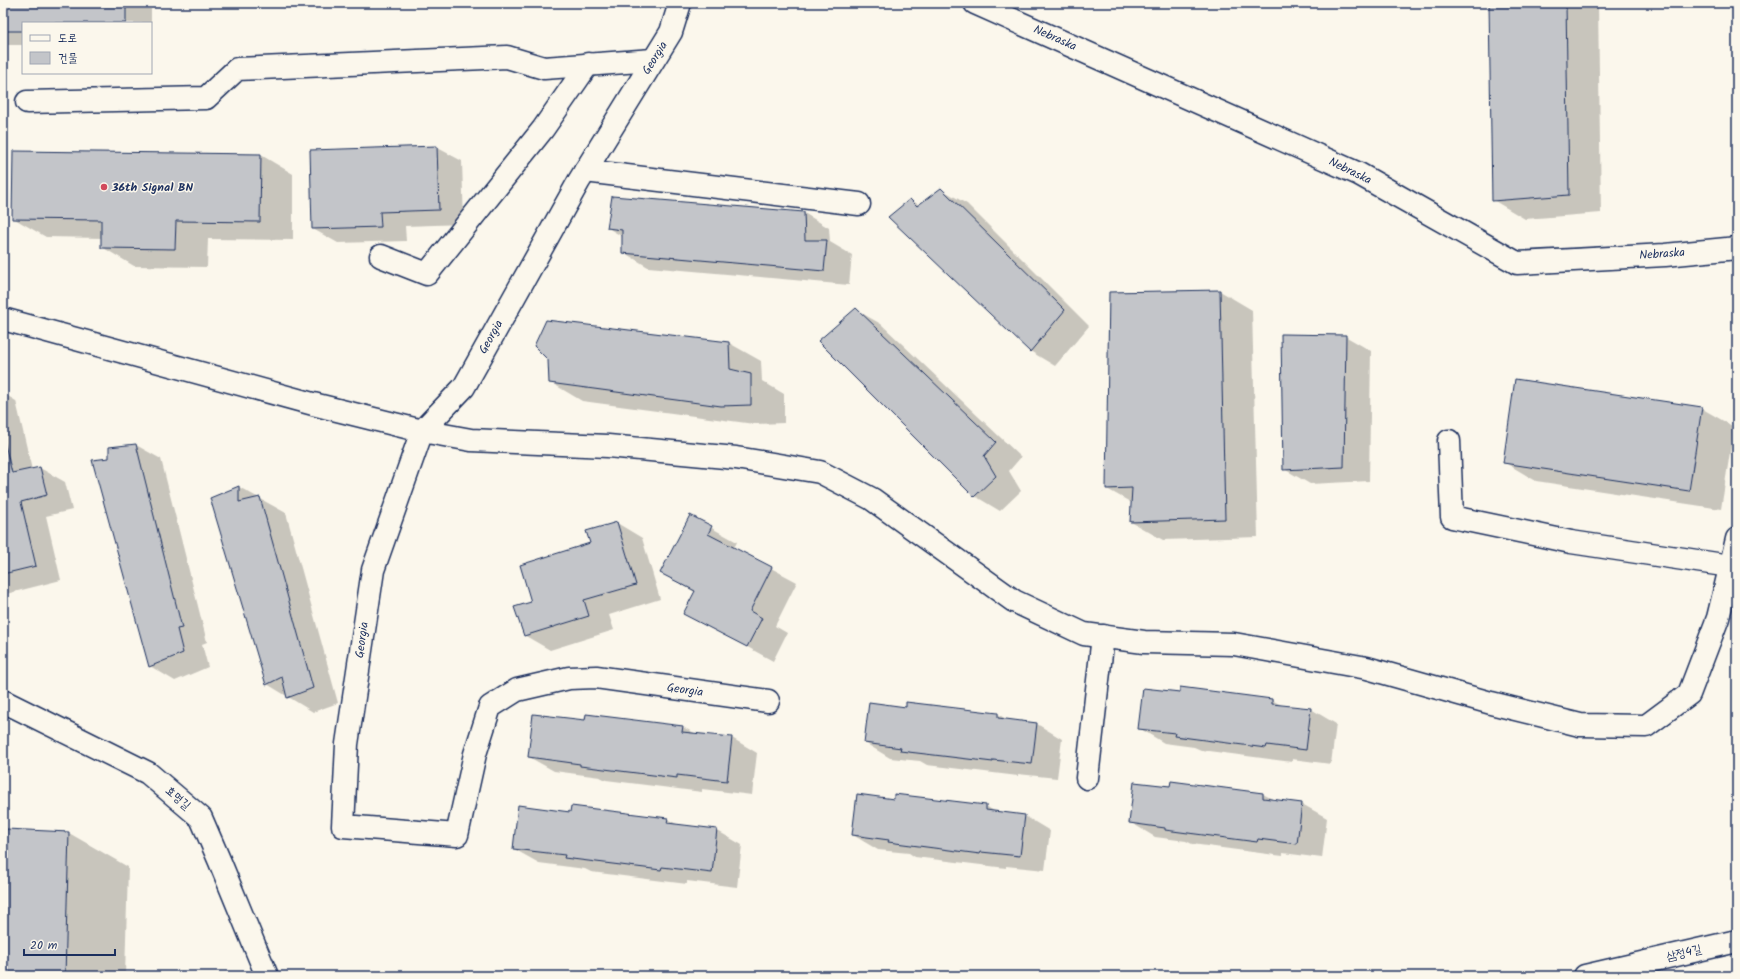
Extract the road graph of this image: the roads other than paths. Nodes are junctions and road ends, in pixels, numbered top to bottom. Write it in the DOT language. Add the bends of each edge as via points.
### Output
graph roads {
  1 [pos="680,3"];
  2 [pos="975,3"];
  3 [pos="653,60"];
  4 [pos="588,64"];
  5 [pos="27,102"];
  6 [pos="585,171"];
  7 [pos="859,204"];
  8 [pos="1737,248"];
  9 [pos="381,256"];
  10 [pos="3,319"];
  11 [pos="422,431"];
  12 [pos="1449,441"];
  13 [pos="1737,539"];
  14 [pos="1730,566"];
  15 [pos="1103,636"];
  16 [pos="3,701"];
  17 [pos="768,702"];
  18 [pos="1087,778"];
  19 [pos="1737,941"];
  20 [pos="266,976"];
  21 [pos="1585,976"];
  1 -- 3 [label="street, Georgia" via="671,32"];
  2 -- 8 [label="street, Nebraska" via="1359,174 1517,263 1665,255"];
  3 -- 4 [label="street"];
  3 -- 6 [label="street, Georgia"];
  4 -- 5 [label="street" via="544,68 507,56 237,69 206,98"];
  4 -- 9 [label="street" via="543,129 427,274"];
  6 -- 7 [label="street"];
  6 -- 11 [label="street, Georgia" via="464,387"];
  10 -- 11 [label="street" via="313,404"];
  11 -- 15 [label="street" via="471,440 608,446 736,458 820,472 872,499 1014,600 1084,634"];
  11 -- 17 [label="street, Georgia" via="373,570 347,744 343,826 457,835 475,754 490,707 517,690 569,678 596,677"];
  12 -- 14 [label="street" via="1452,517 1571,542"];
  13 -- 14 [label="street"];
  14 -- 15 [label="street" via="1718,618 1689,694 1646,726 1580,725 1367,668 1234,644 1144,642"];
  15 -- 18 [label="street"];
  16 -- 20 [label="street, 효명길" via="148,773 201,818"];
  19 -- 21 [label="street, 삼정4길"];
}
